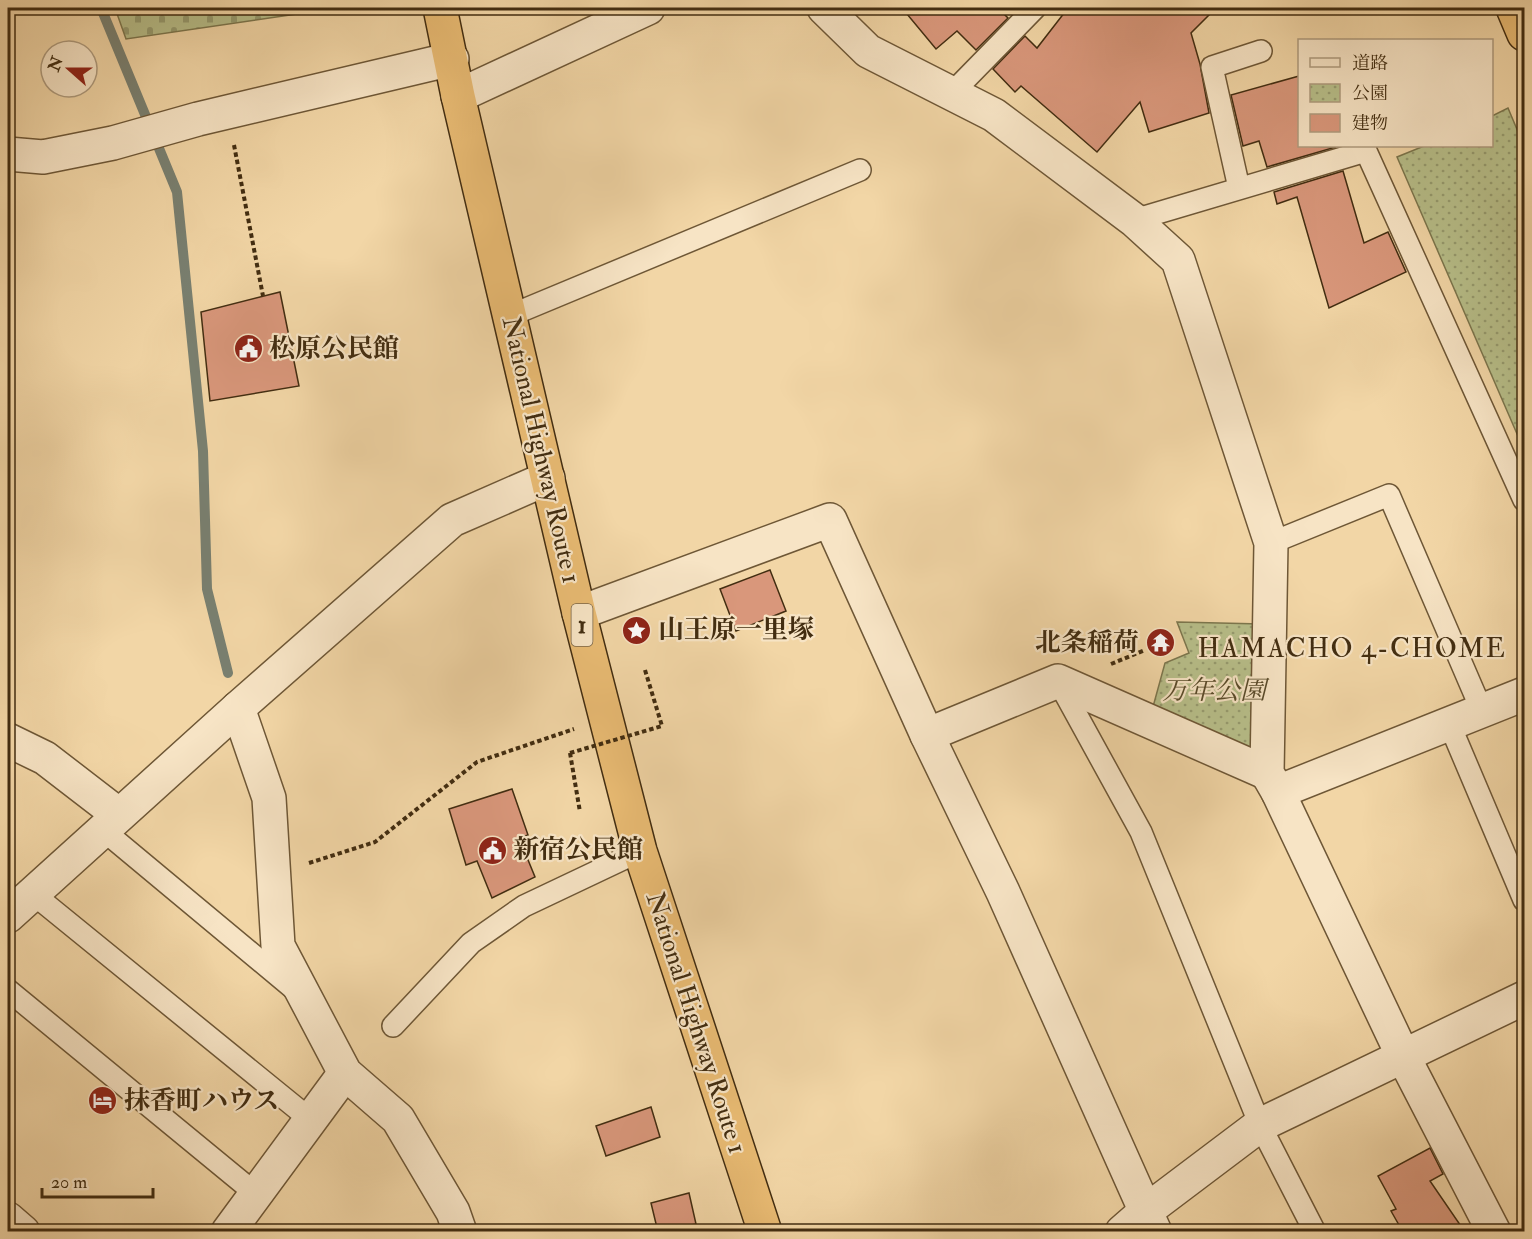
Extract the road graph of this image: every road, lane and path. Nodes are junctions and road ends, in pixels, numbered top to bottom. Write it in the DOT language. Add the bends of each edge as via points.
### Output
graph roads {
  1 [pos="440,8"];
  2 [pos="648,8"];
  3 [pos="824,8"];
  4 [pos="1035,8"];
  5 [pos="1513,8"];
  6 [pos="1524,34"];
  7 [pos="1261,51"];
  8 [pos="452,59"];
  9 [pos="952,93"];
  10 [pos="458,96"];
  11 [pos="213,115"];
  12 [pos="8,154"];
  13 [pos="860,170"];
  14 [pos="1239,188"];
  15 [pos="1134,220"];
  16 [pos="263,296"];
  17 [pos="509,316"];
  18 [pos="548,478"];
  19 [pos="1524,500"];
  20 [pos="1270,543"];
  21 [pos="579,613"];
  22 [pos="645,670"];
  23 [pos="1058,681"];
  24 [pos="1524,694"];
  25 [pos="238,708"];
  26 [pos="1482,711"];
  27 [pos="606,718"];
  28 [pos="1449,723"];
  29 [pos="927,735"];
  30 [pos="8,740"];
  31 [pos="1273,782"];
  32 [pos="580,813"];
  33 [pos="111,822"];
  34 [pos="640,851"];
  35 [pos="274,874"];
  36 [pos="33,893"];
  37 [pos="1524,900"];
  38 [pos="8,916"];
  39 [pos="8,990"];
  40 [pos="1524,998"];
  41 [pos="306,999"];
  42 [pos="393,1026"];
  43 [pos="1403,1056"];
  44 [pos="345,1073"];
  45 [pos="311,1120"];
  46 [pos="1260,1125"];
  47 [pos="256,1194"];
  48 [pos="8,1219"];
  49 [pos="1141,1225"];
  50 [pos="22,1232"];
  51 [pos="228,1232"];
  52 [pos="460,1232"];
  53 [pos="765,1232"];
  54 [pos="1315,1232"];
  55 [pos="1494,1232"];
  1 -- 8 [label="highway, National Highway Route 1 / 1"];
  2 -- 10 [label="street"];
  3 -- 9 [label="street" via="868,51"];
  4 -- 9 [label="lane"];
  5 -- 6 [label="highway"];
  7 -- 14 [label="lane" via="1212,67"];
  8 -- 10 [label="highway, National Highway Route 1 / 1"];
  8 -- 11 [label="street"];
  9 -- 15 [label="street" via="994,115"];
  10 -- 17 [label="highway, National Highway Route 1 / 1"];
  11 -- 12 [label="street" via="113,143 43,157"];
  11 -- 16 [label="path"];
  13 -- 17 [label="lane"];
  14 -- 15 [label="lane"];
  14 -- 19 [label="lane" via="1366,151"];
  15 -- 20 [label="street" via="1178,260"];
  17 -- 18 [label="highway, National Highway Route 1 / 1"];
  18 -- 21 [label="highway, National Highway Route 1 / 1"];
  18 -- 25 [label="street" via="452,520"];
  20 -- 26 [label="lane" via="1389,495"];
  20 -- 31 [label="street"];
  21 -- 27 [label="highway, National Highway Route 1 / 1"];
  21 -- 29 [label="street" via="830,520"];
  22 -- 32 [label="path, bridge" via="662,726 570,753"];
  23 -- 29 [label="street"];
  23 -- 31 [label="street"];
  23 -- 46 [label="lane" via="1141,832"];
  24 -- 26 [label="street"];
  25 -- 33 [label="street"];
  25 -- 35 [label="street" via="269,798"];
  26 -- 28 [label="street"];
  27 -- 34 [label="highway, National Highway Route 1 / 1"];
  27 -- 35 [label="path" via="477,762 375,842"];
  28 -- 31 [label="street"];
  28 -- 37 [label="lane"];
  29 -- 49 [label="street" via="1003,892"];
  30 -- 33 [label="street" via="45,758"];
  31 -- 43 [label="street"];
  33 -- 36 [label="street"];
  33 -- 41 [label="lane"];
  34 -- 42 [label="lane" via="524,906 471,943"];
  34 -- 53 [label="highway, National Highway Route 1 / 1"];
  35 -- 41 [label="street" via="278,946"];
  36 -- 38 [label="street"];
  36 -- 45 [label="lane"];
  39 -- 47 [label="lane"];
  40 -- 43 [label="street"];
  41 -- 44 [label="street"];
  43 -- 46 [label="street"];
  43 -- 55 [label="street"];
  44 -- 45 [label="street"];
  44 -- 52 [label="street" via="398,1119 453,1212"];
  45 -- 47 [label="street"];
  46 -- 49 [label="street"];
  46 -- 54 [label="lane"];
  47 -- 51 [label="street"];
  48 -- 50 [label="street"];
}
